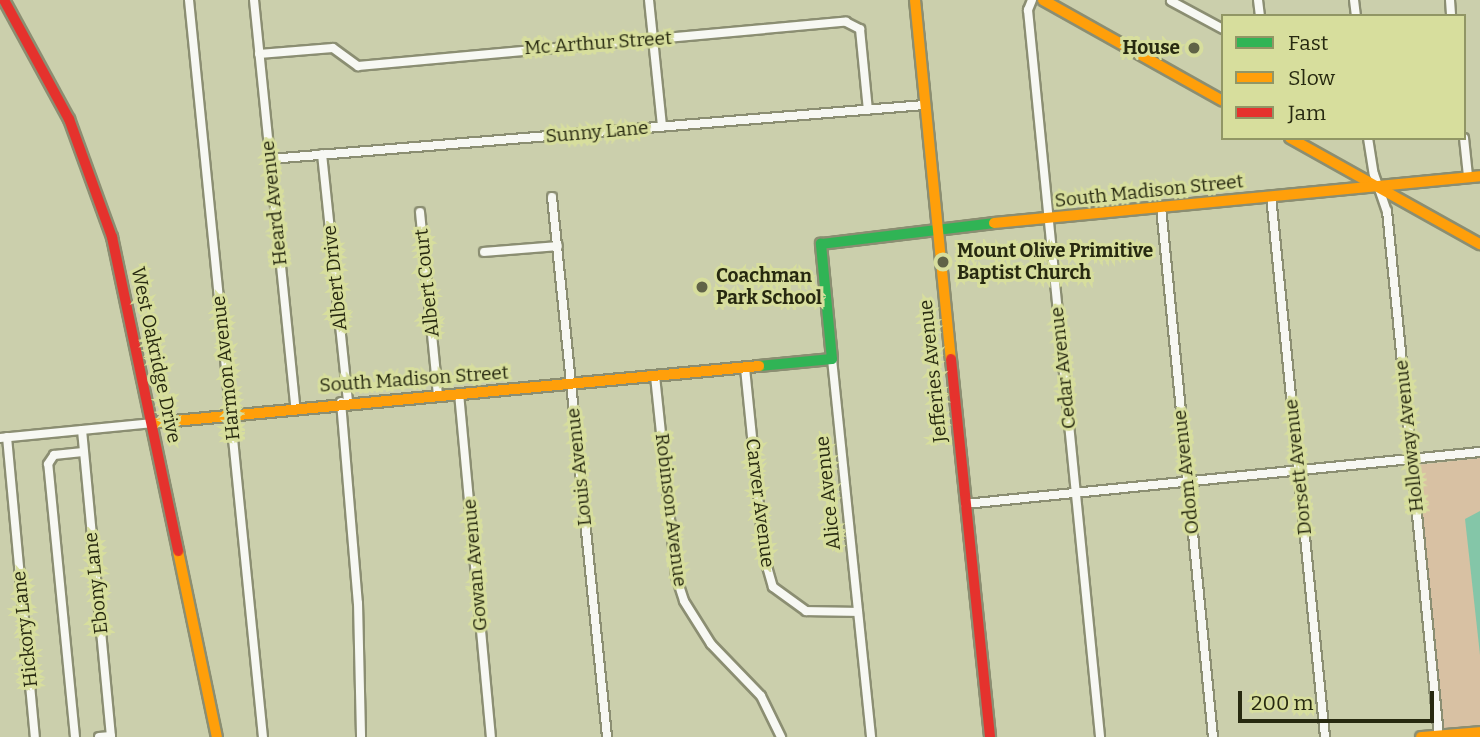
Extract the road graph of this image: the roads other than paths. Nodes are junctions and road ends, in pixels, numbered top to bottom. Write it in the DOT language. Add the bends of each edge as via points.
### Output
graph roads {
  1 [pos="4,0"];
  2 [pos="190,0"];
  3 [pos="254,0"];
  4 [pos="649,0"];
  5 [pos="915,0"];
  6 [pos="1032,0"];
  7 [pos="1043,0"];
  8 [pos="1170,0"];
  9 [pos="1221,28"];
  10 [pos="654,39"];
  11 [pos="259,54"];
  12 [pos="1221,100"];
  13 [pos="924,104"];
  14 [pos="868,110"];
  15 [pos="662,126"];
  16 [pos="1294,140"];
  17 [pos="1368,140"];
  18 [pos="1465,140"];
  19 [pos="322,155"];
  20 [pos="270,159"];
  21 [pos="1474,176"];
  22 [pos="1379,187"];
  23 [pos="1271,196"];
  24 [pos="552,197"];
  25 [pos="1161,207"];
  26 [pos="420,212"];
  27 [pos="1049,218"];
  28 [pos="936,229"];
  29 [pos="821,244"];
  30 [pos="1480,244"];
  31 [pos="558,246"];
  32 [pos="484,252"];
  33 [pos="832,359"];
  34 [pos="745,368"];
  35 [pos="656,376"];
  36 [pos="570,385"];
  37 [pos="459,393"];
  38 [pos="438,395"];
  39 [pos="344,402"];
  40 [pos="295,407"];
  41 [pos="230,414"];
  42 [pos="153,423"];
  43 [pos="82,430"];
  44 [pos="4,437"];
  45 [pos="83,452"];
  46 [pos="1480,452"];
  47 [pos="1411,459"];
  48 [pos="1298,470"];
  49 [pos="1187,481"];
  50 [pos="1075,493"];
  51 [pos="965,504"];
  52 [pos="858,612"];
  53 [pos="1480,732"];
  54 [pos="111,736"];
  55 [pos="1438,736"];
  56 [pos="35,737"];
  57 [pos="75,737"];
  58 [pos="99,737"];
  59 [pos="217,737"];
  60 [pos="263,737"];
  61 [pos="362,737"];
  62 [pos="491,737"];
  63 [pos="607,737"];
  64 [pos="781,737"];
  65 [pos="871,737"];
  66 [pos="990,737"];
  67 [pos="1100,737"];
  68 [pos="1213,737"];
  69 [pos="1325,737"];
  70 [pos="1421,737"];
  1 -- 42 [label="street, West Oakridge Drive" via="47,74 88,164 118,261"];
  2 -- 41 [label="street, Harmon Avenue"];
  3 -- 11 [label="street, Heard Avenue"];
  4 -- 10 [label="street"];
  5 -- 13 [label="street, Jefferies Avenue"];
  6 -- 27 [label="street, Cedar Avenue" via="1028,10"];
  7 -- 12 [label="street"];
  8 -- 9 [label="street"];
  10 -- 11 [label="street, Mc Arthur Street" via="358,66 333,48"];
  10 -- 14 [label="street, Mc Arthur Street" via="855,23 862,38"];
  10 -- 15 [label="street"];
  11 -- 20 [label="street, Heard Avenue"];
  13 -- 14 [label="street, Sunny Lane"];
  13 -- 28 [label="street, Jefferies Avenue"];
  14 -- 15 [label="street, Sunny Lane"];
  15 -- 19 [label="street, Sunny Lane"];
  16 -- 22 [label="street"];
  17 -- 22 [label="street, Holloway Avenue"];
  18 -- 21 [label="street"];
  19 -- 20 [label="street, Sunny Lane"];
  19 -- 39 [label="street, Albert Drive"];
  20 -- 40 [label="street, Heard Avenue"];
  21 -- 22 [label="street, South Madison Street"];
  22 -- 23 [label="street, South Madison Street"];
  22 -- 30 [label="street"];
  22 -- 47 [label="street, Holloway Avenue" via="1387,211"];
  23 -- 25 [label="street, South Madison Street"];
  23 -- 48 [label="street, Dorsett Avenue"];
  24 -- 31 [label="street, Louis Avenue"];
  25 -- 27 [label="street, South Madison Street"];
  25 -- 49 [label="street, Odom Avenue"];
  26 -- 38 [label="street, Albert Court"];
  27 -- 28 [label="street, South Madison Street"];
  27 -- 50 [label="street, Cedar Avenue"];
  28 -- 29 [label="street, South Madison Street"];
  28 -- 51 [label="street, Jefferies Avenue"];
  29 -- 33 [label="street, Alice Avenue"];
  31 -- 32 [label="street"];
  31 -- 36 [label="street, Louis Avenue"];
  33 -- 34 [label="street, South Madison Street"];
  33 -- 52 [label="street, Alice Avenue"];
  34 -- 35 [label="street, South Madison Street"];
  34 -- 52 [label="street, Carver Avenue" via="764,556 774,586 806,611"];
  35 -- 36 [label="street, South Madison Street"];
  35 -- 64 [label="street, Robinson Avenue" via="681,594 710,644 761,696"];
  36 -- 37 [label="street, South Madison Street"];
  36 -- 63 [label="street, Louis Avenue"];
  37 -- 38 [label="street, South Madison Street"];
  37 -- 62 [label="street, Gowan Avenue"];
  38 -- 39 [label="street, South Madison Street"];
  39 -- 40 [label="street, South Madison Street"];
  39 -- 61 [label="street"];
  40 -- 41 [label="street, South Madison Street"];
  41 -- 42 [label="street, South Madison Street"];
  41 -- 60 [label="street, Harmon Avenue"];
  42 -- 43 [label="street, South Madison Street"];
  42 -- 59 [label="street, West Oakridge Drive"];
  43 -- 44 [label="street, South Madison Street"];
  43 -- 45 [label="street, Ebony Lane"];
  44 -- 56 [label="street, Hickory Lane"];
  45 -- 54 [label="street, Ebony Lane"];
  45 -- 57 [label="street" via="54,455 48,464"];
  46 -- 47 [label="street"];
  47 -- 48 [label="street"];
  47 -- 55 [label="street, Holloway Avenue"];
  48 -- 49 [label="street"];
  48 -- 69 [label="street, Dorsett Avenue"];
  49 -- 50 [label="street"];
  49 -- 68 [label="street, Odom Avenue"];
  50 -- 51 [label="street"];
  50 -- 67 [label="street, Cedar Avenue"];
  51 -- 66 [label="street, Jefferies Avenue"];
  52 -- 65 [label="street, Alice Avenue"];
  53 -- 55 [label="street"];
  54 -- 58 [label="street"];
  55 -- 70 [label="street"];
}
